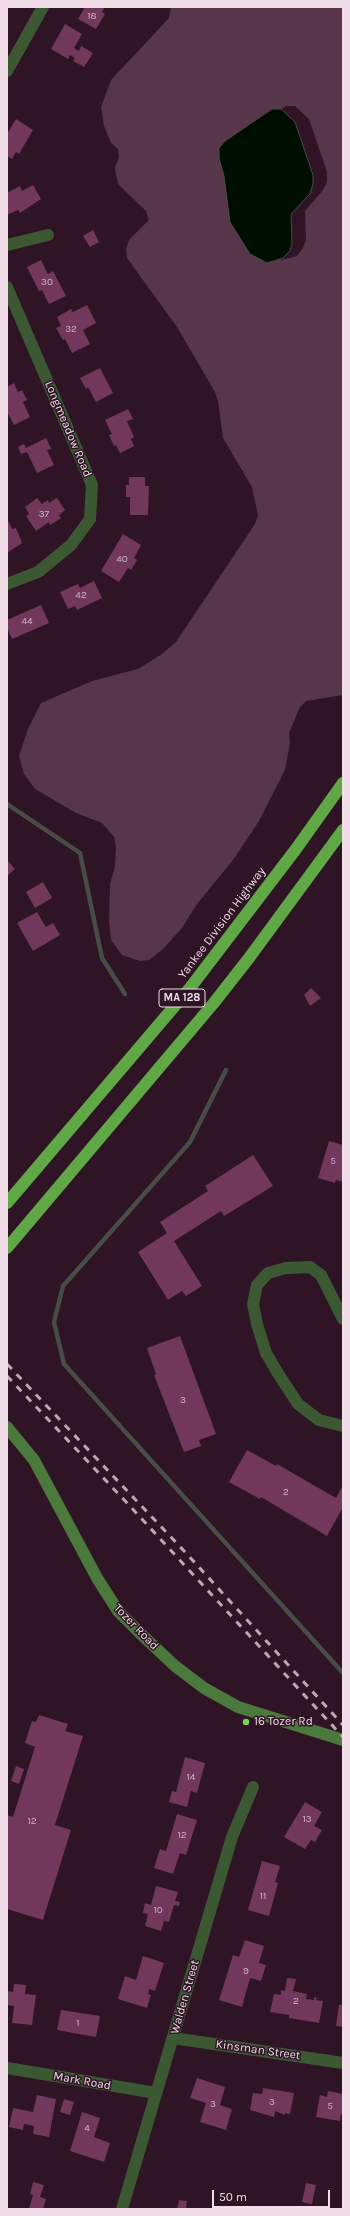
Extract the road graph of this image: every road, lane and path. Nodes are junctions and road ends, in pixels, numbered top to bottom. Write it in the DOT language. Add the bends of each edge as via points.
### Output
graph roads {
  1 [pos="43,7"];
  2 [pos="7,71"];
  3 [pos="48,235"];
  4 [pos="7,245"];
  5 [pos="7,287"];
  6 [pos="7,584"];
  7 [pos="343,783"];
  8 [pos="343,830"];
  9 [pos="7,1203"];
  10 [pos="7,1248"];
  11 [pos="343,1319"];
  12 [pos="343,1426"];
  13 [pos="7,1427"];
  14 [pos="343,1740"];
  15 [pos="253,1787"];
  16 [pos="173,2038"];
  17 [pos="343,2063"];
  18 [pos="7,2068"];
  19 [pos="156,2094"];
  20 [pos="122,2209"];
  1 -- 2 [label="street"];
  3 -- 4 [label="street"];
  5 -- 6 [label="street, Longmeadow Road" via="92,485 90,519 71,545 38,572"];
  7 -- 9 [label="highway, Yankee Division Highway / MA 128" via="292,855 190,988"];
  8 -- 10 [label="highway, MA 128" via="213,1004"];
  11 -- 12 [label="street" via="321,1275 310,1268 286,1268 268,1273 257,1285 253,1304 257,1324 266,1353 279,1375 298,1404 319,1420"];
  13 -- 14 [label="main road, Tozer Road" via="34,1460 97,1578 118,1611 175,1666 204,1688 238,1707"];
  15 -- 16 [label="street, Walden Street" via="232,1837"];
  16 -- 17 [label="street, Kinsman Street"];
  16 -- 19 [label="street, Walden Street"];
  18 -- 19 [label="street, Mark Road"];
  19 -- 20 [label="street, Walden Street"];
}
